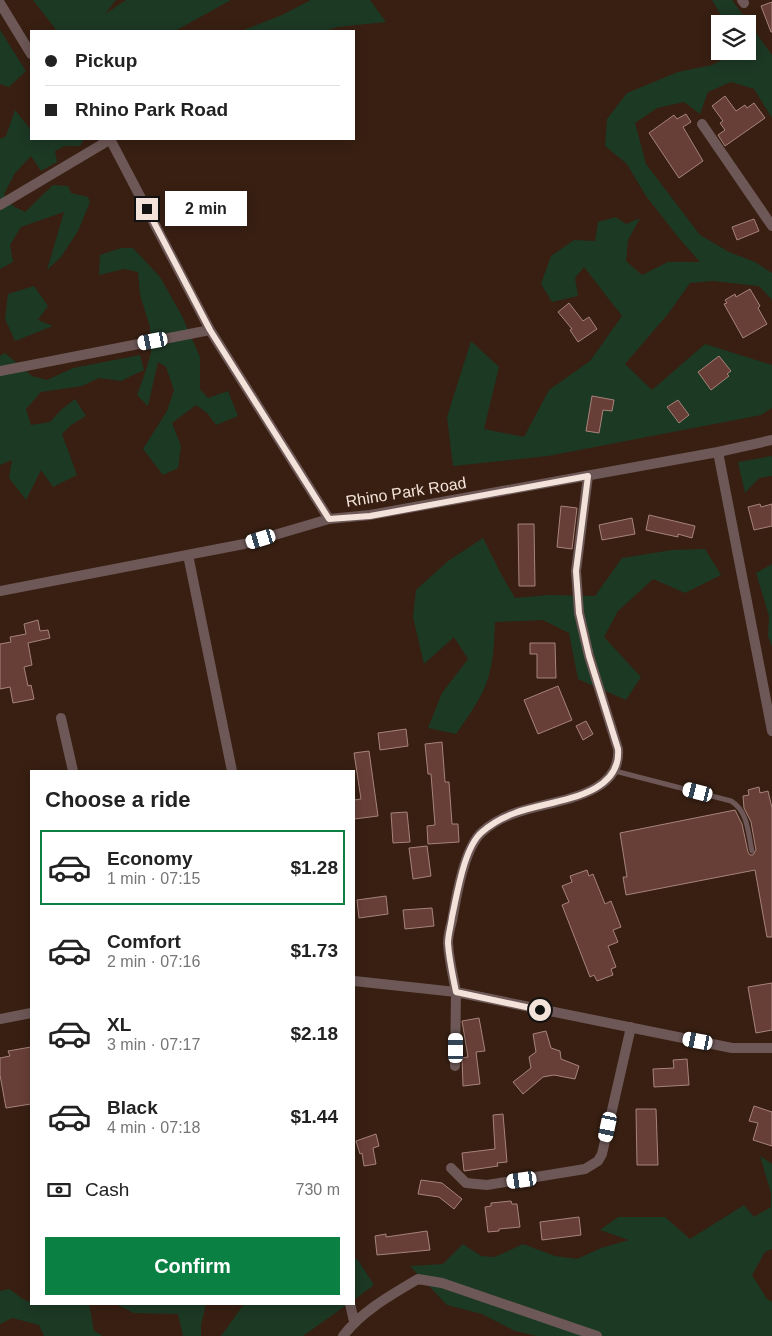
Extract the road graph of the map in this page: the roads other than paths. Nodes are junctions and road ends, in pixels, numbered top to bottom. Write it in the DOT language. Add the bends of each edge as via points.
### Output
graph roads {
  1 [pos="0,2"];
  2 [pos="30,52"];
  3 [pos="702,124"];
  4 [pos="108,140"];
  5 [pos="111,140"];
  6 [pos="0,205"];
  7 [pos="772,226"];
  8 [pos="210,330"];
  9 [pos="0,371"];
  10 [pos="772,440"];
  11 [pos="718,452"];
  12 [pos="588,476"];
  13 [pos="329,519"];
  14 [pos="188,555"];
  15 [pos="0,591"];
  16 [pos="62,718"];
  17 [pos="772,731"];
  18 [pos="73,770"];
  19 [pos="232,770"];
  20 [pos="615,771"];
  21 [pos="752,851"];
  22 [pos="355,981"];
  23 [pos="456,992"];
  24 [pos="30,1013"];
  25 [pos="0,1019"];
  26 [pos="631,1028"];
  27 [pos="772,1048"];
  28 [pos="456,1066"];
  29 [pos="451,1168"];
  30 [pos="350,1305"];
  31 [pos="354,1322"];
  32 [pos="342,1336"];
  33 [pos="597,1336"];
  1 -- 2 [label="street"];
  3 -- 7 [label="street"];
  4 -- 6 [label="street"];
  5 -- 8 [label="street, Rhino Park Road"];
  8 -- 9 [label="street"];
  8 -- 13 [label="street, Rhino Park Road"];
  10 -- 11 [label="street, Rhino Park Road"];
  11 -- 12 [label="street, Rhino Park Road"];
  11 -- 17 [label="street"];
  12 -- 13 [label="street, Rhino Park Road" via="370,516"];
  12 -- 20 [label="street" via="576,571 579,613 618,749"];
  13 -- 14 [label="street" via="244,544"];
  14 -- 15 [label="street"];
  14 -- 19 [label="street"];
  16 -- 18 [label="street"];
  20 -- 21 [label="lane" via="737,804 744,814"];
  20 -- 23 [label="street" via="594,789 515,813 481,833 472,846 459,882 448,942"];
  22 -- 23 [label="street"];
  23 -- 26 [label="street"];
  23 -- 28 [label="street"];
  24 -- 25 [label="street"];
  26 -- 27 [label="street" via="732,1048"];
  26 -- 29 [label="street" via="598,1161 585,1169 487,1185 466,1183"];
  30 -- 31 [label="street"];
  31 -- 32 [label="street"];
  31 -- 33 [label="street" via="388,1296 418,1279 442,1283"];
}
